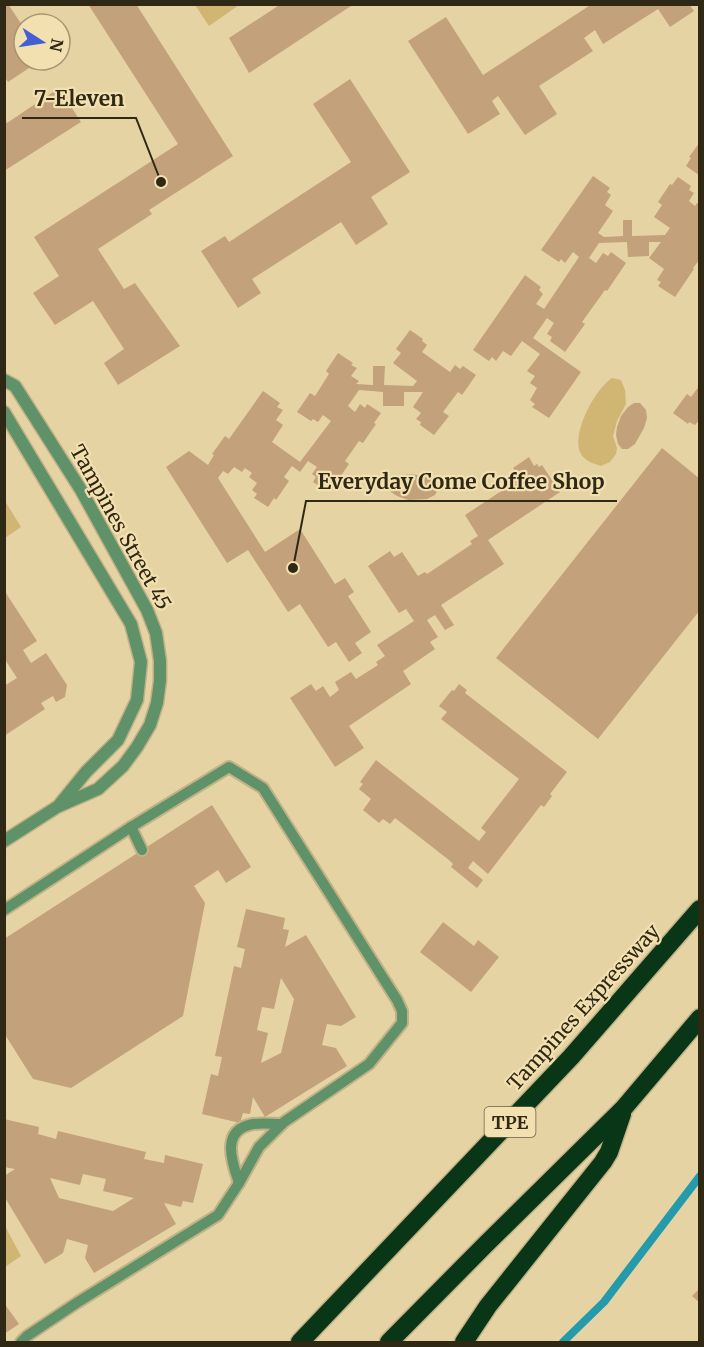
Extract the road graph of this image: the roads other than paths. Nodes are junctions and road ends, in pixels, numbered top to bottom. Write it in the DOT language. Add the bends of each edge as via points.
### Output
graph roads {
  1 [pos="7,385"];
  2 [pos="4,412"];
  3 [pos="57,807"];
  4 [pos="131,827"];
  5 [pos="4,841"];
  6 [pos="142,850"];
  7 [pos="699,909"];
  8 [pos="4,910"];
  9 [pos="699,1018"];
  10 [pos="623,1109"];
  11 [pos="282,1124"];
  12 [pos="239,1183"];
  13 [pos="21,1342"];
  14 [pos="300,1342"];
  15 [pos="389,1342"];
  16 [pos="464,1342"];
  1 -- 3 [label="street, Tampines Street 45" via="81,490 147,610 156,633 160,661 157,703 137,747 98,789"];
  2 -- 3 [label="street, Tampines Street 45" via="131,624 141,662 137,700 118,740"];
  3 -- 5 [label="street, Tampines Street 45"];
  4 -- 6 [label="lane"];
  4 -- 8 [label="lane"];
  4 -- 11 [label="lane" via="229,766 263,788 397,1000 402,1023 369,1064"];
  7 -- 14 [label="highway, Tampines Expressway / TPE" via="571,1057"];
  9 -- 10 [label="highway"];
  10 -- 15 [label="highway"];
  10 -- 16 [label="highway" via="603,1162 488,1306"];
  11 -- 12 [label="lane" via="260,1147"];
  11 -- 12 [label="lane" via="253,1124 234,1136 231,1162"];
  12 -- 13 [label="lane" via="218,1215"];
}
